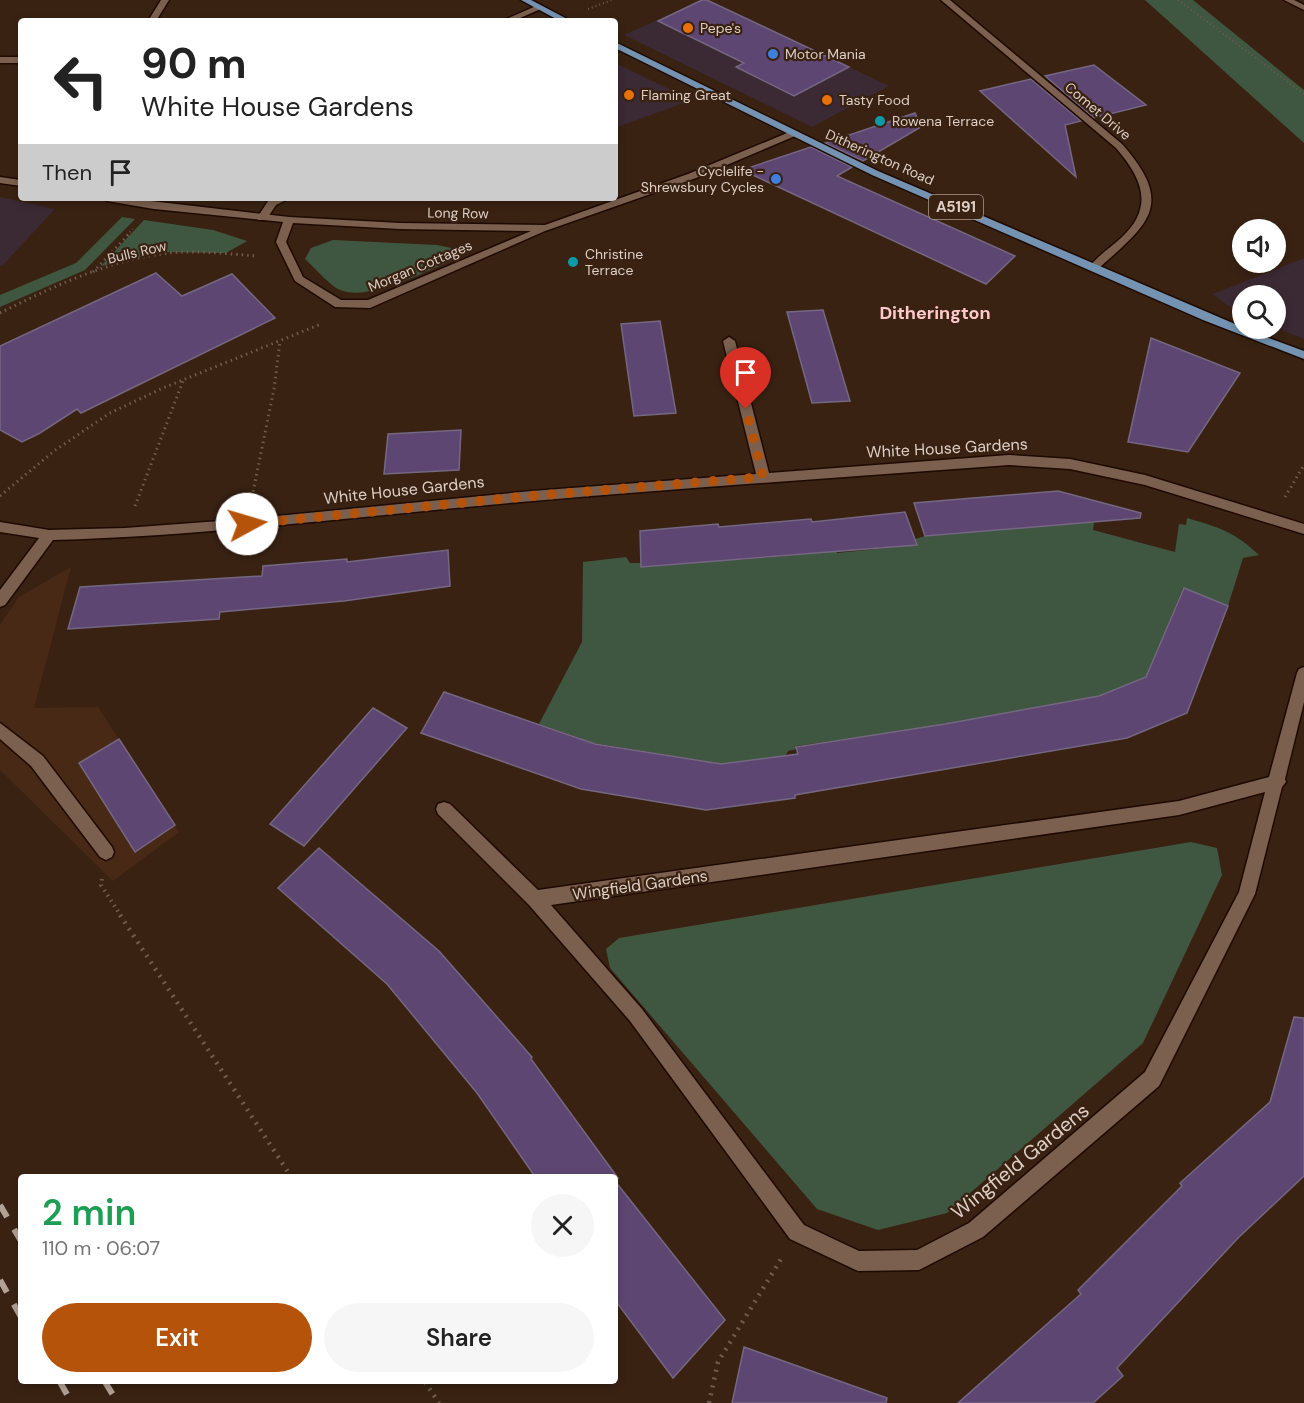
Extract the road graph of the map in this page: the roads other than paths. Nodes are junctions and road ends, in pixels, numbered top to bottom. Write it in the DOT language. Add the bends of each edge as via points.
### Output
graph roads {
  1 [pos="165,0"];
  2 [pos="525,0"];
  3 [pos="945,0"];
  4 [pos="1288,0"];
  5 [pos="539,8"];
  6 [pos="1304,8"];
  7 [pos="154,18"];
  8 [pos="514,18"];
  9 [pos="561,18"];
  10 [pos="618,47"];
  11 [pos="0,60"];
  12 [pos="18,60"];
  13 [pos="792,134"];
  14 [pos="0,180"];
  15 [pos="18,183"];
  16 [pos="134,201"];
  17 [pos="277,201"];
  18 [pos="152,203"];
  19 [pos="262,218"];
  20 [pos="289,220"];
  21 [pos="546,228"];
  22 [pos="1095,266"];
  23 [pos="729,341"];
  24 [pos="1304,356"];
  25 [pos="763,477"];
  26 [pos="0,527"];
  27 [pos="1304,529"];
  28 [pos="49,535"];
  29 [pos="0,601"];
  30 [pos="1304,673"];
  31 [pos="0,730"];
  32 [pos="1278,782"];
  33 [pos="444,809"];
  34 [pos="106,852"];
  35 [pos="535,899"];
  1 -- 7 [label="street"];
  2 -- 5 [label="main road"];
  3 -- 22 [label="street, Comet Drive" via="1119,146 1140,174 1147,209 1140,225"];
  4 -- 6 [label="street"];
  5 -- 8 [label="street"];
  5 -- 9 [label="main road"];
  10 -- 13 [label="main road, Ditherington Road / A5191"];
  11 -- 12 [label="street"];
  13 -- 21 [label="street, Long Row" via="692,176"];
  13 -- 22 [label="main road, Ditherington Road / A5191"];
  14 -- 15 [label="street"];
  16 -- 18 [label="street, Long Row"];
  17 -- 19 [label="street"];
  18 -- 19 [label="street, Long Row"];
  19 -- 20 [label="street, Long Row"];
  20 -- 21 [label="street, Long Row"];
  20 -- 21 [label="street, Morgan Cottages" via="281,242 299,279 339,304 370,304"];
  22 -- 24 [label="main road, Ditherington Road / A5191"];
  23 -- 25 [label="street"];
  25 -- 27 [label="street, White House Gardens" via="1010,460 1070,464 1145,480"];
  25 -- 28 [label="street, White House Gardens" via="247,524"];
  26 -- 28 [label="street, White House Gardens"];
  28 -- 29 [label="street"];
  30 -- 32 [label="street, Wingfield Gardens"];
  31 -- 34 [label="street" via="37,762"];
  32 -- 35 [label="street, Wingfield Gardens" via="1179,808"];
  32 -- 35 [label="street, Wingfield Gardens" via="1247,894 1152,1079 976,1230 919,1260 858,1261 797,1232 636,1015"];
  33 -- 35 [label="street, Wingfield Gardens"];
}
